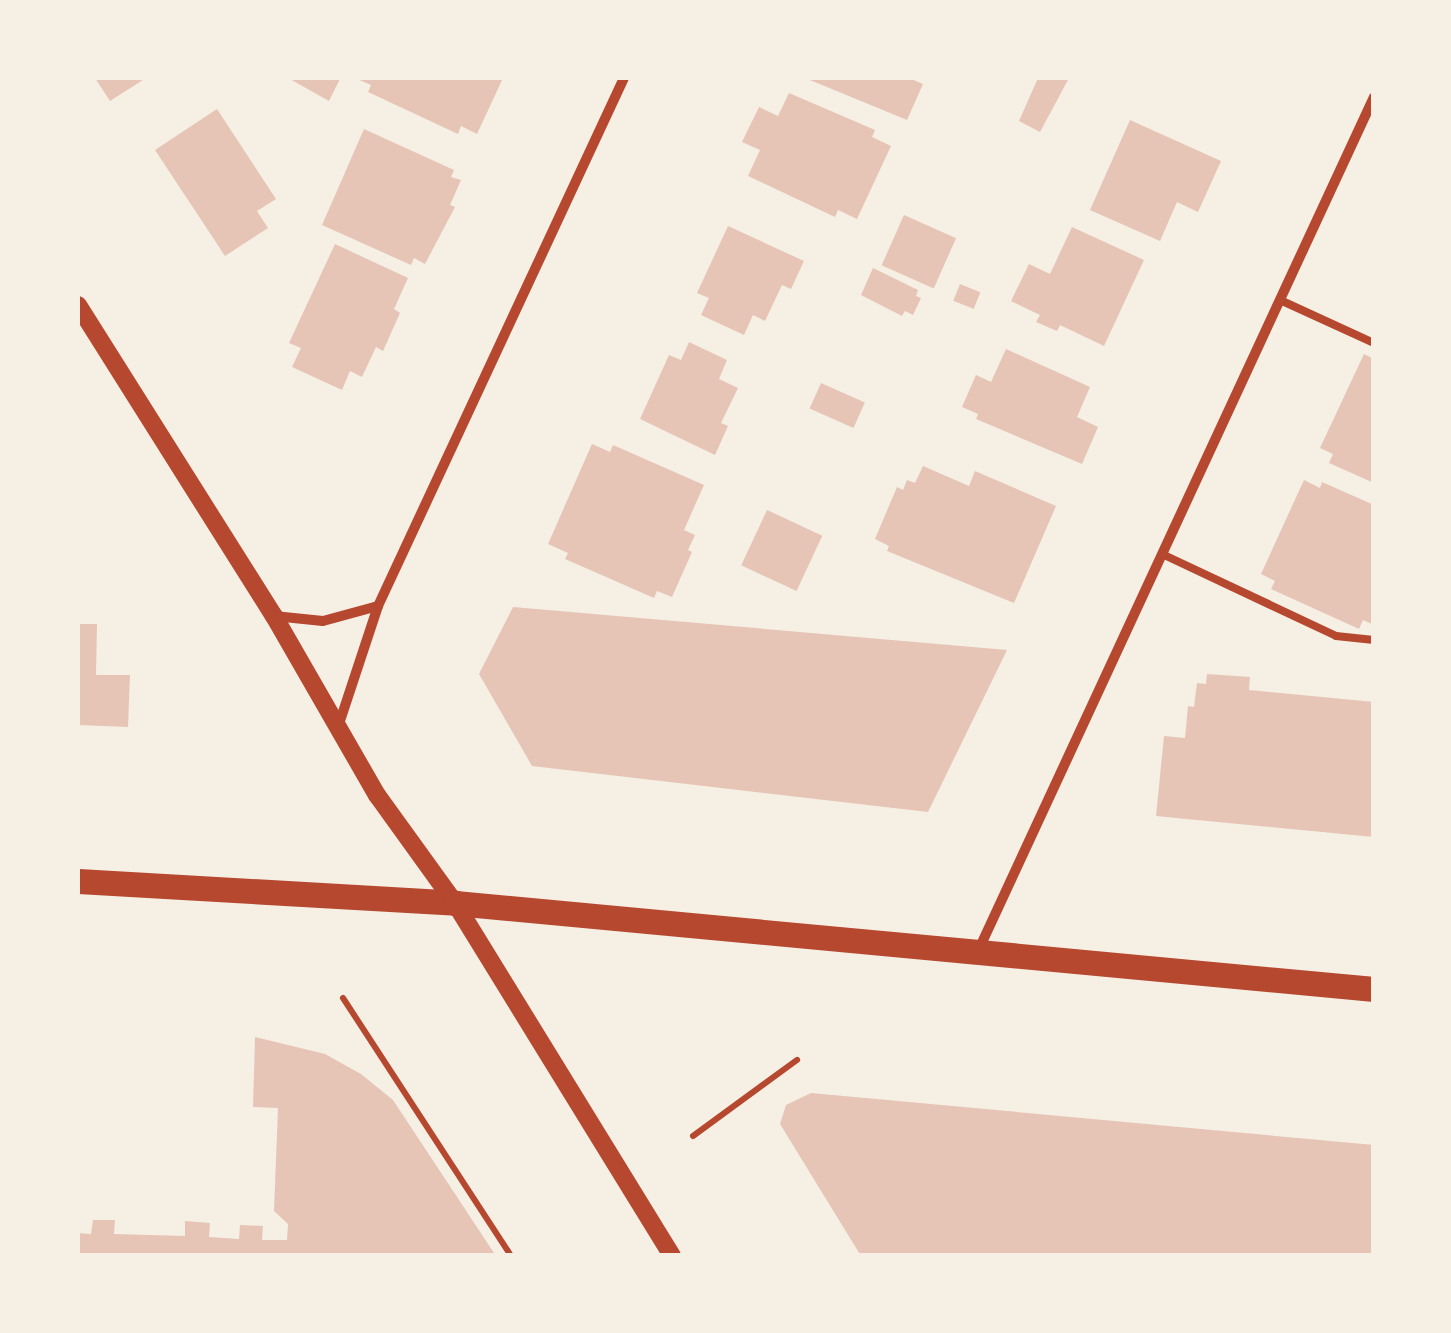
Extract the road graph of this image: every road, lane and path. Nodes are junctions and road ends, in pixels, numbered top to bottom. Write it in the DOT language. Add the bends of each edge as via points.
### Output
graph roads {
  1 [pos="624,78"];
  2 [pos="1374,97"];
  3 [pos="1280,300"];
  4 [pos="78,304"];
  5 [pos="1374,343"];
  6 [pos="1162,554"];
  7 [pos="378,606"];
  8 [pos="274,616"];
  9 [pos="1374,640"];
  10 [pos="337,730"];
  11 [pos="78,881"];
  12 [pos="455,904"];
  13 [pos="978,951"];
  14 [pos="1374,989"];
  15 [pos="343,998"];
  16 [pos="797,1060"];
  17 [pos="692,1136"];
  18 [pos="511,1256"];
  19 [pos="672,1256"];
  1 -- 7 [label="street"];
  2 -- 3 [label="street"];
  3 -- 5 [label="lane"];
  3 -- 6 [label="street"];
  4 -- 8 [label="street"];
  6 -- 9 [label="lane" via="1336,636"];
  6 -- 13 [label="street"];
  7 -- 8 [label="street" via="323,621"];
  7 -- 10 [label="street"];
  8 -- 10 [label="street"];
  10 -- 12 [label="street"];
  11 -- 12 [label="main road"];
  12 -- 13 [label="main road"];
  12 -- 19 [label="street"];
  13 -- 14 [label="main road"];
  15 -- 18 [label="path"];
  16 -- 17 [label="path"];
}
